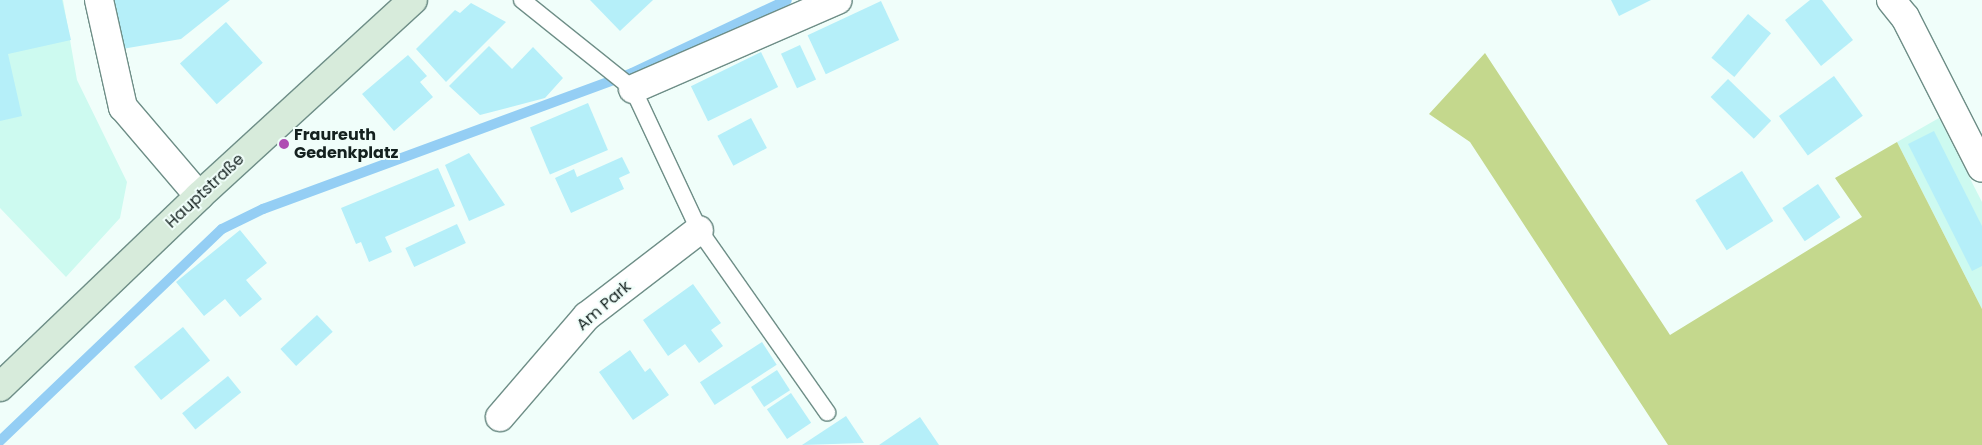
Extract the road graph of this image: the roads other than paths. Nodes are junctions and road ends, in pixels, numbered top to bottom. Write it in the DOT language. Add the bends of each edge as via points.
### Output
graph roads {
  1 [pos="99,0"];
  2 [pos="413,0"];
  3 [pos="522,0"];
  4 [pos="838,0"];
  5 [pos="1891,0"];
  6 [pos="633,89"];
  7 [pos="1982,168"];
  8 [pos="199,196"];
  9 [pos="699,230"];
  10 [pos="0,387"];
  11 [pos="827,412"];
  12 [pos="500,417"];
  1 -- 8 [label="street" via="123,107"];
  2 -- 8 [label="main road, Hauptstraße"];
  3 -- 6 [label="lane"];
  4 -- 6 [label="street"];
  5 -- 7 [label="street" via="1905,17"];
  6 -- 9 [label="lane"];
  8 -- 10 [label="main road, Hauptstraße"];
  9 -- 11 [label="lane"];
  9 -- 12 [label="street, Am Park" via="587,316"];
}
